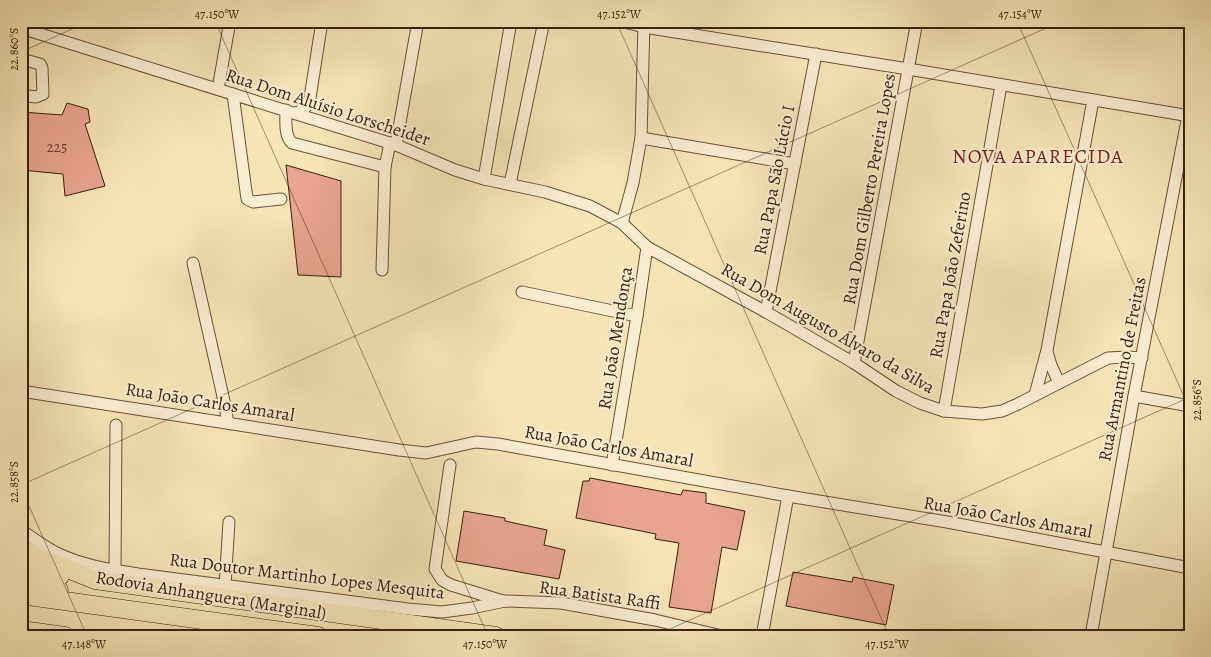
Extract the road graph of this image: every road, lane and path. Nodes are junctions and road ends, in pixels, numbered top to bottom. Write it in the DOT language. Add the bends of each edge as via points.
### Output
graph roads {
  1 [pos="230,21"];
  2 [pos="322,21"];
  3 [pos="418,21"];
  4 [pos="511,21"];
  5 [pos="544,21"];
  6 [pos="620,21"];
  7 [pos="917,21"];
  8 [pos="644,24"];
  9 [pos="21,28"];
  10 [pos="816,54"];
  11 [pos="21,59"];
  12 [pos="908,69"];
  13 [pos="1001,85"];
  14 [pos="218,89"];
  15 [pos="233,94"];
  16 [pos="21,95"];
  17 [pos="310,98"];
  18 [pos="1093,100"];
  19 [pos="291,112"];
  20 [pos="1189,114"];
  21 [pos="316,119"];
  22 [pos="641,138"];
  23 [pos="393,144"];
  24 [pos="795,164"];
  25 [pos="385,167"];
  26 [pos="484,179"];
  27 [pos="510,184"];
  28 [pos="281,199"];
  29 [pos="622,223"];
  30 [pos="646,247"];
  31 [pos="193,263"];
  32 [pos="382,270"];
  33 [pos="522,292"];
  34 [pos="766,312"];
  35 [pos="637,316"];
  36 [pos="1047,350"];
  37 [pos="1142,358"];
  38 [pos="854,363"];
  39 [pos="1059,383"];
  40 [pos="21,391"];
  41 [pos="1035,395"];
  42 [pos="1134,396"];
  43 [pos="1190,406"];
  44 [pos="944,411"];
  45 [pos="228,423"];
  46 [pos="116,425"];
  47 [pos="450,465"];
  48 [pos="612,465"];
  49 [pos="788,496"];
  50 [pos="229,522"];
  51 [pos="21,530"];
  52 [pos="21,548"];
  53 [pos="1106,552"];
  54 [pos="21,566"];
  55 [pos="1190,568"];
  56 [pos="115,571"];
  57 [pos="95,580"];
  58 [pos="21,582"];
  59 [pos="225,586"];
  60 [pos="21,595"];
  61 [pos="505,601"];
  62 [pos="472,608"];
  63 [pos="164,614"];
  64 [pos="21,630"];
  65 [pos="65,636"];
  66 [pos="318,636"];
  67 [pos="496,636"];
  68 [pos="722,636"];
  69 [pos="762,636"];
  70 [pos="1090,636"];
  1 -- 14 [label="street"];
  2 -- 17 [label="street"];
  3 -- 23 [label="street"];
  4 -- 26 [label="street"];
  5 -- 27 [label="street"];
  6 -- 8 [label="street"];
  7 -- 12 [label="street, Rua Dom Gilberto Pereira Lopes"];
  8 -- 10 [label="street"];
  8 -- 22 [label="street"];
  9 -- 14 [label="street, Rua Dom Aluísio Lorscheider"];
  10 -- 12 [label="street"];
  10 -- 24 [label="street, Rua Papa São Lúcio I"];
  11 -- 16 [label="street" via="40,64 43,94 36,97"];
  12 -- 13 [label="street"];
  12 -- 38 [label="street, Rua Dom Gilberto Pereira Lopes"];
  13 -- 18 [label="street"];
  13 -- 44 [label="street, Rua Papa João Zeferino"];
  14 -- 15 [label="street, Rua Dom Aluísio Lorscheider"];
  15 -- 19 [label="street, Rua Dom Aluísio Lorscheider"];
  15 -- 28 [label="street" via="247,199 253,202"];
  17 -- 19 [label="street" via="304,110"];
  17 -- 21 [label="street"];
  18 -- 20 [label="street"];
  18 -- 36 [label="street"];
  19 -- 21 [label="street, Rua Dom Aluísio Lorscheider"];
  19 -- 25 [label="street" via="286,123 288,140 292,143"];
  20 -- 37 [label="street, Rua Armantino de Freitas"];
  21 -- 23 [label="street, Rua Dom Aluísio Lorscheider"];
  22 -- 24 [label="street"];
  22 -- 29 [label="street" via="634,183"];
  23 -- 25 [label="street"];
  23 -- 26 [label="street, Rua Dom Aluísio Lorscheider"];
  24 -- 34 [label="street, Rua Papa São Lúcio I"];
  25 -- 32 [label="street"];
  26 -- 27 [label="street, Rua Dom Aluísio Lorscheider"];
  27 -- 29 [label="street, Rua Dom Aluísio Lorscheider" via="590,206"];
  29 -- 30 [label="street, Rua Dom Augusto Álvaro da Silva"];
  30 -- 34 [label="street, Rua Dom Augusto Álvaro da Silva"];
  30 -- 35 [label="street, Rua João Mendonça"];
  31 -- 45 [label="street"];
  33 -- 35 [label="street"];
  34 -- 38 [label="street, Rua Dom Augusto Álvaro da Silva"];
  35 -- 48 [label="street, Rua João Mendonça"];
  36 -- 39 [label="street"];
  36 -- 41 [label="street"];
  37 -- 39 [label="street, Rua Dom Augusto Álvaro da Silva" via="1108,358"];
  37 -- 42 [label="street, Rua Armantino de Freitas"];
  38 -- 44 [label="street, Rua Dom Augusto Álvaro da Silva" via="896,391"];
  39 -- 41 [label="street, Rua Dom Augusto Álvaro da Silva"];
  40 -- 45 [label="street, Rua João Carlos Amaral"];
  41 -- 44 [label="street, Rua Dom Augusto Álvaro da Silva" via="995,412"];
  42 -- 43 [label="street"];
  42 -- 53 [label="street, Rua Armantino de Freitas"];
  45 -- 48 [label="street, Rua João Carlos Amaral" via="426,453 476,442 498,444"];
  46 -- 56 [label="street"];
  47 -- 61 [label="street" via="435,569 442,580 451,585"];
  48 -- 49 [label="street, Rua João Carlos Amaral"];
  49 -- 53 [label="street, Rua João Carlos Amaral"];
  49 -- 69 [label="street"];
  50 -- 59 [label="street"];
  51 -- 56 [label="street, Rua Doutor Martinho Lopes Mesquita" via="62,555"];
  52 -- 57 [label="highway, Rodovia Anhanguera (Marginal)"];
  53 -- 55 [label="street, Rua João Carlos Amaral"];
  53 -- 70 [label="street, Rua Armantino de Freitas"];
  54 -- 57 [label="highway" via="74,580"];
  56 -- 59 [label="street, Rua Doutor Martinho Lopes Mesquita"];
  57 -- 67 [label="highway, Rodovia Anhanguera (Marginal)"];
  58 -- 63 [label="highway"];
  59 -- 62 [label="street, Rua Doutor Martinho Lopes Mesquita" via="408,609 442,612"];
  60 -- 63 [label="highway"];
  61 -- 62 [label="street, Rua Batista Raffi"];
  61 -- 68 [label="street, Rua Batista Raffi" via="562,603"];
  63 -- 66 [label="highway"];
  64 -- 65 [label="highway"];
}
